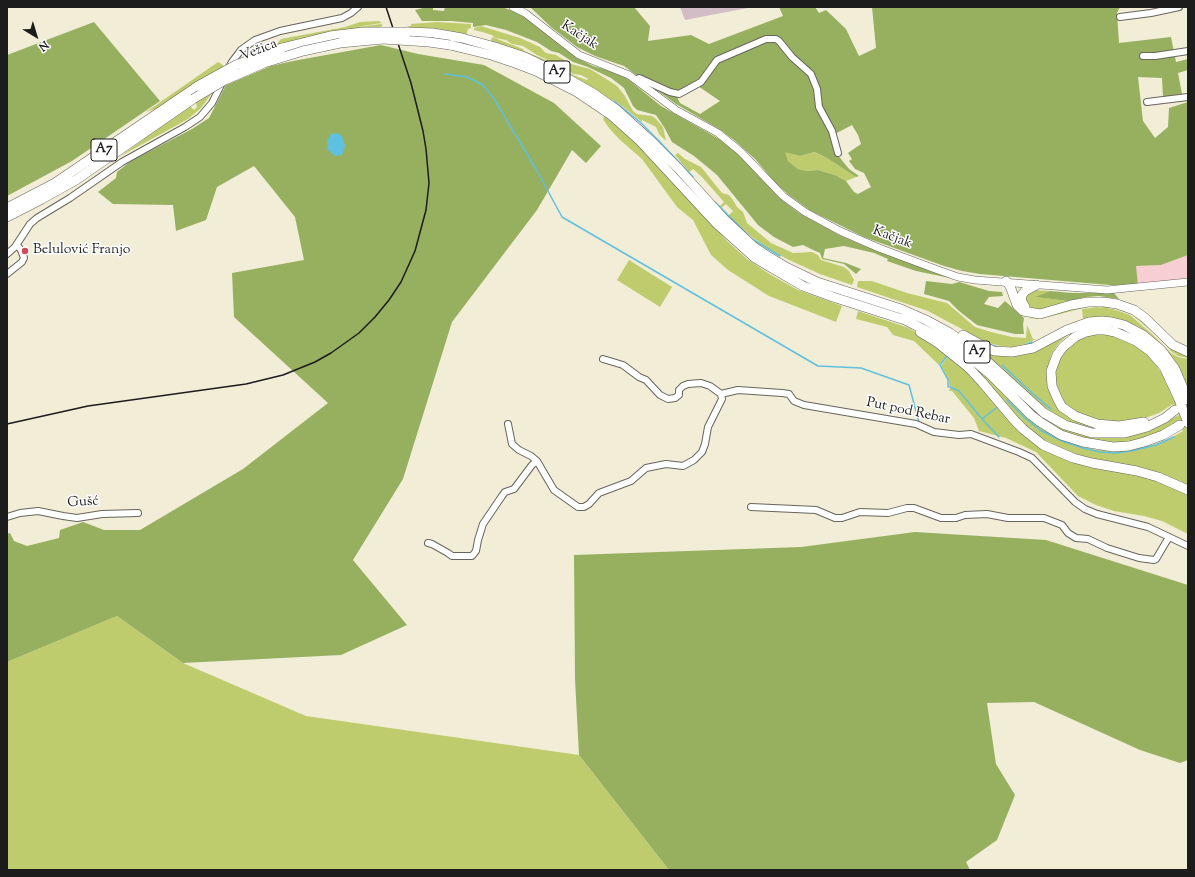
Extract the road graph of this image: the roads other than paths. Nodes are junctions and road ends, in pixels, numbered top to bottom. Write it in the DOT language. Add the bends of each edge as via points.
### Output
graph roads {
  1 [pos="358,7"];
  2 [pos="513,7"];
  3 [pos="1179,7"];
  4 [pos="1120,17"];
  5 [pos="383,36"];
  6 [pos="1185,52"];
  7 [pos="1143,56"];
  8 [pos="636,80"];
  9 [pos="1188,97"];
  10 [pos="1147,102"];
  11 [pos="838,153"];
  12 [pos="7,208"];
  13 [pos="7,217"];
  14 [pos="729,236"];
  15 [pos="17,245"];
  16 [pos="7,254"];
  17 [pos="768,256"];
  18 [pos="7,274"];
  19 [pos="1006,282"];
  20 [pos="1188,282"];
  21 [pos="1036,285"];
  22 [pos="1032,313"];
  23 [pos="1188,352"];
  24 [pos="603,359"];
  25 [pos="722,394"];
  26 [pos="1188,400"];
  27 [pos="508,424"];
  28 [pos="1184,424"];
  29 [pos="537,461"];
  30 [pos="1188,490"];
  31 [pos="751,508"];
  32 [pos="138,513"];
  33 [pos="7,517"];
  34 [pos="1168,537"];
  35 [pos="428,544"];
  36 [pos="1188,546"];
  1 -- 15 [label="street" via="348,15 335,20 269,34 247,45 232,62 212,103 200,117 111,169 37,218 30,224"];
  2 -- 8 [label="main road, Kačjak" via="525,13 579,55"];
  3 -- 4 [label="street"];
  5 -- 12 [label="highway, A7, bridge" via="363,32 330,36 282,48 236,66 198,86 55,183"];
  5 -- 13 [label="highway, Vežica / A7, bridge" via="303,51 264,63 225,80 193,99 76,180"];
  5 -- 14 [label="highway, A7, bridge" via="450,45 491,54 536,71 577,92 622,125 645,146"];
  5 -- 17 [label="highway, A7, bridge" via="406,32 462,38 525,57 554,71 616,110 679,169 724,219 754,247"];
  6 -- 7 [label="street"];
  8 -- 11 [label="street, Kačjak" via="639,78 679,94 701,82 717,60 766,39 776,39 811,74 817,89 819,107 832,130"];
  8 -- 19 [label="main road, Kačjak" via="676,110 727,140 783,196 805,212 840,231 958,277"];
  9 -- 10 [label="street"];
  14 -- 28 [label="highway, A7" via="755,258 803,286 905,320 949,342 991,375 1031,415 1061,435 1088,444 1118,447 1155,438"];
  14 -- 30 [label="highway" via="737,248 749,258 792,285 905,325 938,343 968,367 1015,421 1043,445 1073,458 1158,477"];
  15 -- 16 [label="street"];
  15 -- 18 [label="street" via="22,250 24,258"];
  17 -- 26 [label="highway" via="831,283 918,312 994,351 1012,352 1027,349 1089,322 1124,325 1143,335 1161,350 1175,369"];
  17 -- 28 [label="highway, A7" via="817,282 901,309 926,320 978,353 1044,413 1065,426 1092,433 1125,433 1164,418 1174,408 1155,418 1132,424 1106,426 1081,420 1062,407 1054,394 1051,371 1057,355 1068,342 1086,332 1105,330 1124,335 1144,346 1164,367 1178,397"];
  19 -- 21 [label="main road, Kačjak"];
  19 -- 22 [label="highway" via="1013,291 1019,307"];
  20 -- 21 [label="main road, Kačjak" via="1107,290"];
  21 -- 22 [label="highway" via="1025,291 1021,298"];
  22 -- 23 [label="highway" via="1040,314 1088,302 1117,304 1134,310 1173,345"];
  24 -- 25 [label="street" via="623,365 668,399 679,395 679,390 688,384 701,383"];
  25 -- 29 [label="street" via="708,427 706,444 694,460 683,466 666,464 646,468 632,481 599,492 584,507 578,507 554,490"];
  25 -- 34 [label="street, Put pod Rebar" via="738,390 789,394 794,401 804,405 916,424 934,432 971,434 1032,458 1085,509 1148,527"];
  27 -- 29 [label="street" via="512,444"];
  29 -- 35 [label="street" via="514,489 502,496 483,524 476,551 472,556 452,556"];
  31 -- 34 [label="street" via="816,510 835,518 860,512 888,513 914,508 941,518 987,514 1008,518 1044,518 1062,525 1076,538 1088,539 1107,548 1154,560"];
  32 -- 33 [label="street, Gušć" via="77,518 38,511"];
  34 -- 36 [label="street, Put pod Rebar"];
}
